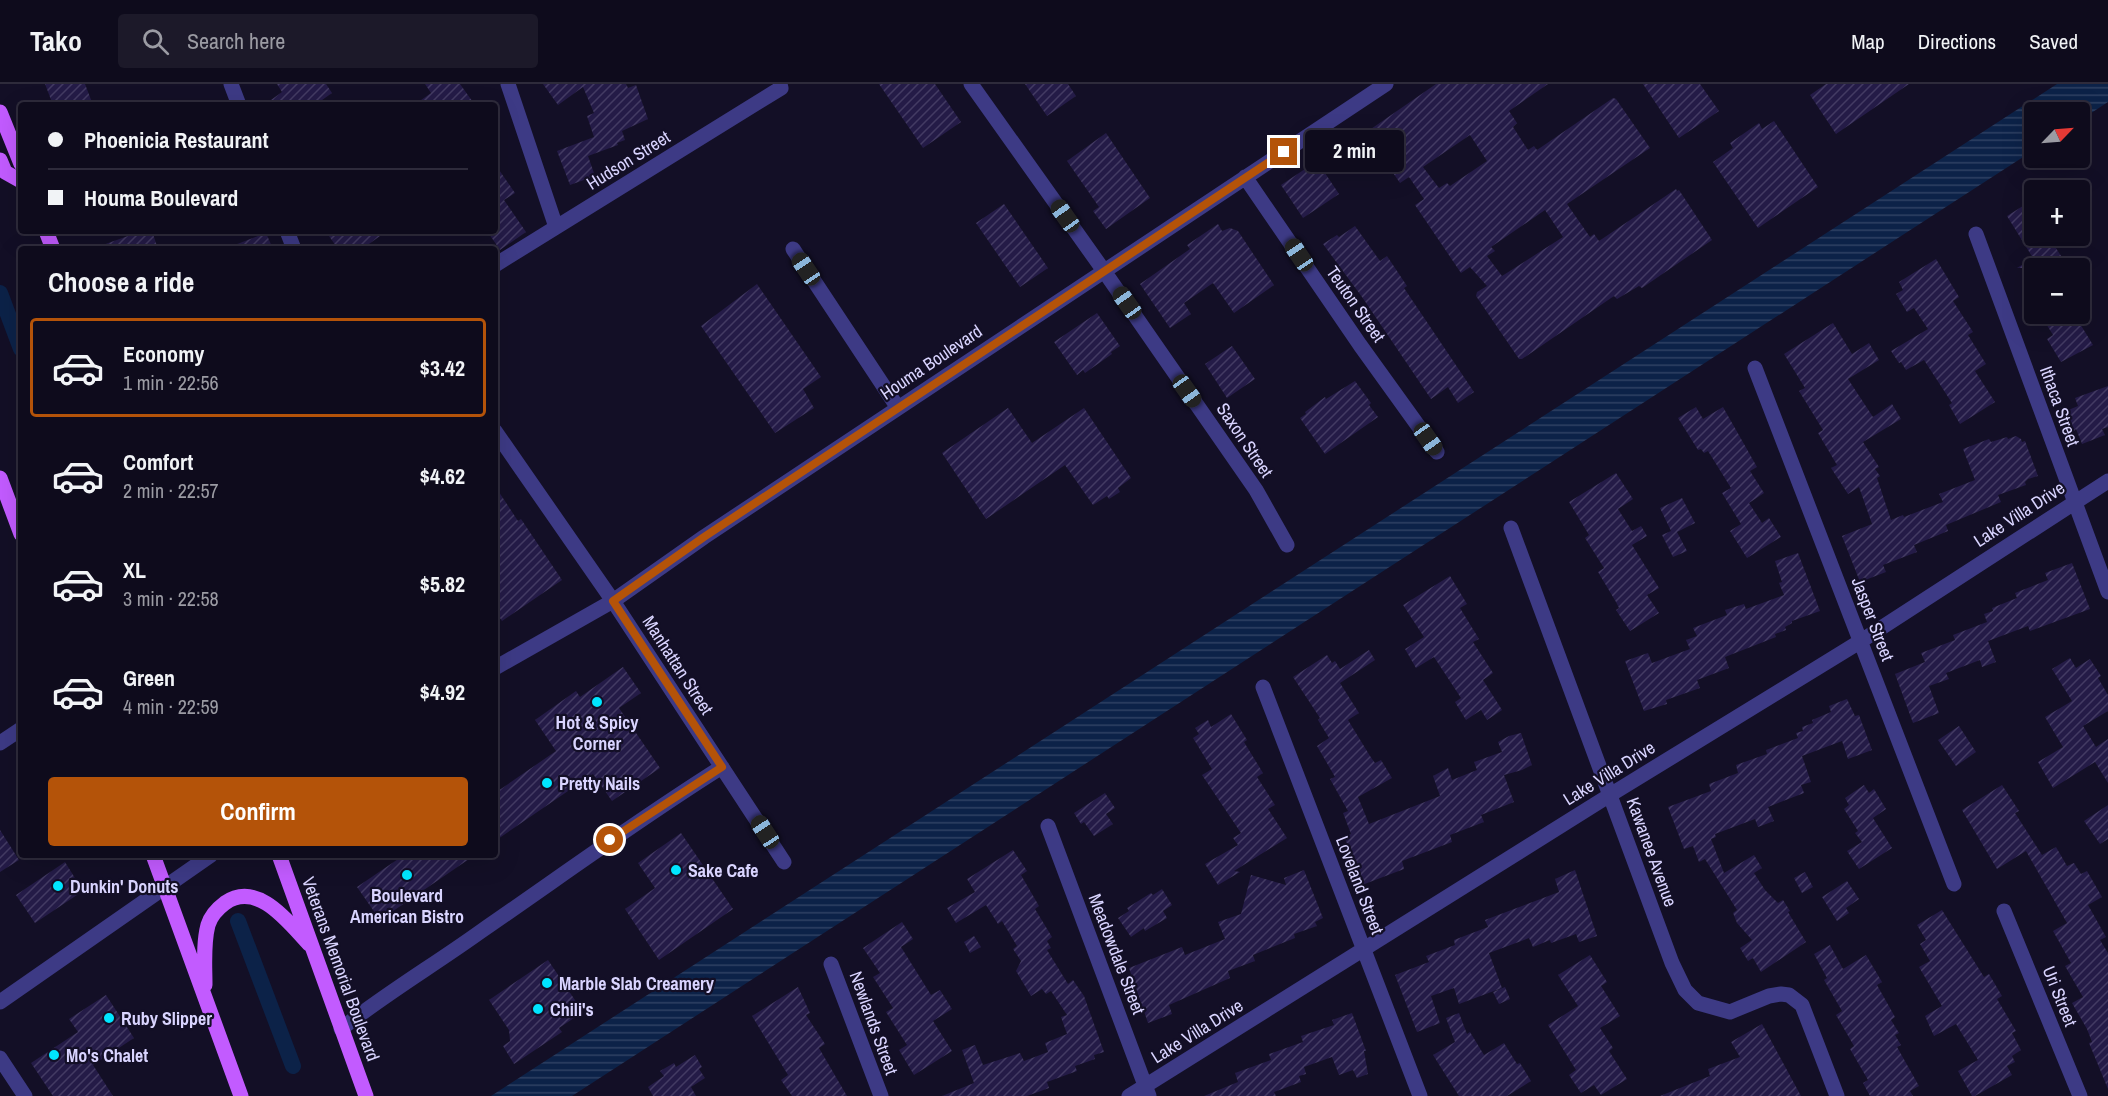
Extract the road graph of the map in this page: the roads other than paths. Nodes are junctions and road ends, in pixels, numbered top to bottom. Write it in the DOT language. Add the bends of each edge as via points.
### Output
graph roads {
  1 [pos="231,84"];
  2 [pos="508,84"];
  3 [pos="971,84"];
  4 [pos="1386,84"];
  5 [pos="781,86"];
  6 [pos="238,102"];
  7 [pos="0,112"];
  8 [pos="18,157"];
  9 [pos="2,167"];
  10 [pos="1245,177"];
  11 [pos="18,179"];
  12 [pos="556,227"];
  13 [pos="1976,234"];
  14 [pos="793,249"];
  15 [pos="498,263"];
  16 [pos="1104,271"];
  17 [pos="1755,368"];
  18 [pos="898,408"];
  19 [pos="498,435"];
  20 [pos="1437,452"];
  21 [pos="0,478"];
  22 [pos="2108,481"];
  23 [pos="2074,501"];
  24 [pos="18,526"];
  25 [pos="1511,528"];
  26 [pos="1287,545"];
  27 [pos="2108,592"];
  28 [pos="613,601"];
  29 [pos="1861,641"];
  30 [pos="498,666"];
  31 [pos="1263,687"];
  32 [pos="18,731"];
  33 [pos="0,743"];
  34 [pos="722,767"];
  35 [pos="1610,795"];
  36 [pos="1048,826"];
  37 [pos="154,858"];
  38 [pos="207,858"];
  39 [pos="280,858"];
  40 [pos="784,862"];
  41 [pos="1954,884"];
  42 [pos="165,886"];
  43 [pos="2004,911"];
  44 [pos="313,949"];
  45 [pos="1364,949"];
  46 [pos="831,964"];
  47 [pos="204,993"];
  48 [pos="0,1002"];
  49 [pos="341,1029"];
  50 [pos="0,1058"];
  51 [pos="1147,1091"];
  52 [pos="25,1096"];
  53 [pos="241,1096"];
  54 [pos="366,1096"];
  55 [pos="881,1096"];
  56 [pos="1129,1096"];
  57 [pos="1420,1096"];
  58 [pos="1837,1096"];
  59 [pos="2080,1096"];
  1 -- 6 [label="street"];
  2 -- 12 [label="street"];
  3 -- 16 [label="street"];
  4 -- 10 [label="street, Houma Boulevard"];
  5 -- 12 [label="street, Hudson Street"];
  7 -- 8 [label="main road"];
  9 -- 11 [label="main road"];
  10 -- 16 [label="street, Houma Boulevard"];
  10 -- 20 [label="street, Teuton Street"];
  12 -- 15 [label="street, Hudson Street"];
  13 -- 23 [label="street, Ithaca Street"];
  14 -- 18 [label="street"];
  16 -- 18 [label="street, Houma Boulevard"];
  16 -- 26 [label="street, Saxon Street" via="1256,490"];
  17 -- 29 [label="street, Jasper Street"];
  18 -- 28 [label="street, Houma Boulevard"];
  19 -- 28 [label="street, Manhattan Street"];
  21 -- 24 [label="main road"];
  22 -- 23 [label="street, Lake Villa Drive"];
  23 -- 27 [label="street, Ithaca Street"];
  23 -- 29 [label="street, Lake Villa Drive"];
  25 -- 35 [label="street, Kawanee Avenue"];
  28 -- 30 [label="street, Houma Boulevard"];
  28 -- 34 [label="street, Manhattan Street"];
  29 -- 35 [label="street, Lake Villa Drive"];
  29 -- 41 [label="street, Jasper Street"];
  31 -- 45 [label="street, Loveland Street"];
  32 -- 33 [label="street"];
  34 -- 40 [label="street, Manhattan Street"];
  34 -- 49 [label="street" via="610,840"];
  35 -- 45 [label="street, Lake Villa Drive"];
  35 -- 58 [label="street, Kawanee Avenue" via="1685,990 1698,1003 1730,1012 1781,994 1802,1005"];
  36 -- 51 [label="street, Meadowdale Street"];
  37 -- 42 [label="main road"];
  38 -- 42 [label="street"];
  39 -- 44 [label="main road, Veterans Memorial Boulevard"];
  42 -- 47 [label="main road"];
  42 -- 48 [label="street"];
  43 -- 59 [label="street, Uri Street"];
  44 -- 47 [label="main road" via="268,903 248,897 229,900 209,922"];
  44 -- 49 [label="main road, Veterans Memorial Boulevard"];
  45 -- 51 [label="street, Lake Villa Drive"];
  45 -- 57 [label="street, Loveland Street"];
  46 -- 55 [label="street, Newlands Street"];
  47 -- 53 [label="main road"];
  49 -- 54 [label="main road, Veterans Memorial Boulevard"];
  50 -- 52 [label="street"];
  51 -- 56 [label="street, Lake Villa Drive"];
}
